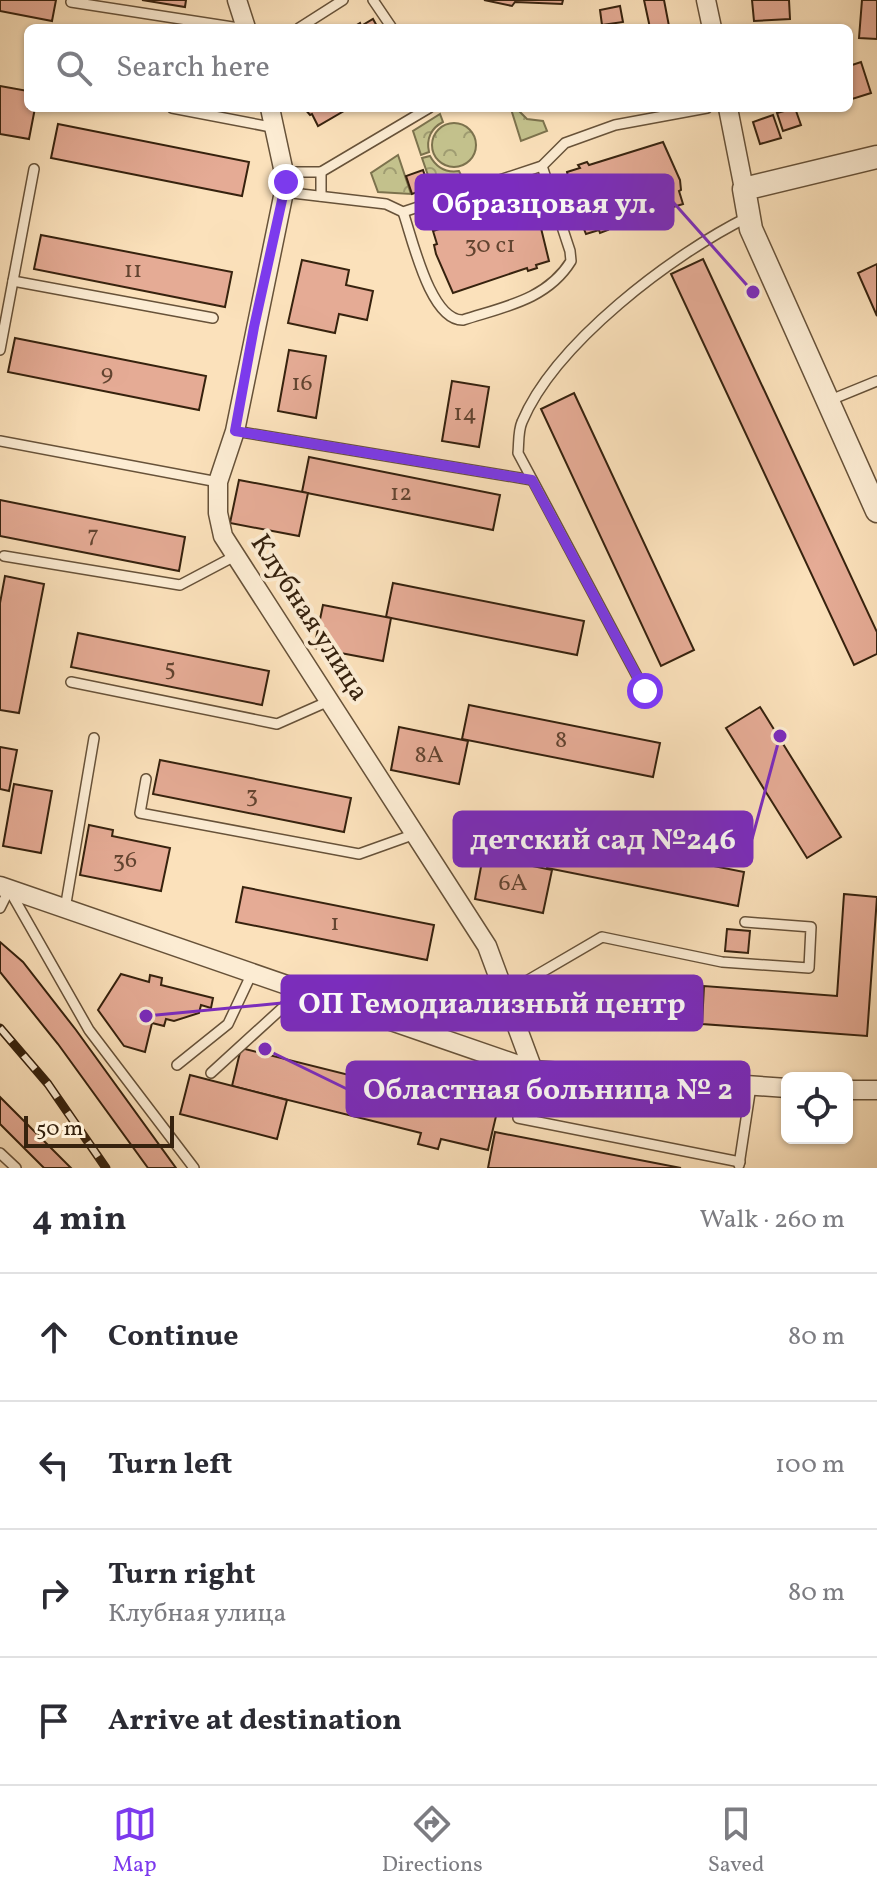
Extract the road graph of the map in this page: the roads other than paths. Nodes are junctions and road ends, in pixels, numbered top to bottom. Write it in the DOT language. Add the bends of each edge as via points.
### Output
graph roads {
  1 [pos="237,0"];
  2 [pos="343,0"];
  3 [pos="373,0"];
  4 [pos="706,0"];
  5 [pos="71,2"];
  6 [pos="213,24"];
  7 [pos="245,24"];
  8 [pos="305,24"];
  9 [pos="389,24"];
  10 [pos="711,24"];
  11 [pos="193,112"];
  12 [pos="271,112"];
  13 [pos="422,112"];
  14 [pos="685,112"];
  15 [pos="729,112"];
  16 [pos="276,128"];
  17 [pos="877,157"];
  18 [pos="542,166"];
  19 [pos="34,169"];
  20 [pos="284,172"];
  21 [pos="321,172"];
  22 [pos="744,189"];
  23 [pos="284,192"];
  24 [pos="321,196"];
  25 [pos="403,212"];
  26 [pos="748,217"];
  27 [pos="13,281"];
  28 [pos="213,318"];
  29 [pos="0,350"];
  30 [pos="877,381"];
  31 [pos="828,401"];
  32 [pos="235,431"];
  33 [pos="0,441"];
  34 [pos="532,480"];
  35 [pos="218,482"];
  36 [pos="877,511"];
  37 [pos="4,556"];
  38 [pos="235,556"];
  39 [pos="71,682"];
  40 [pos="645,691"];
  41 [pos="329,701"];
  42 [pos="94,738"];
  43 [pos="146,779"];
  44 [pos="415,834"];
  45 [pos="4,888"];
  46 [pos="0,908"];
  47 [pos="65,909"];
  48 [pos="745,922"];
  49 [pos="252,973"];
  50 [pos="302,990"];
  51 [pos="506,993"];
  52 [pos="177,1065"];
  53 [pos="533,1070"];
  54 [pos="211,1073"];
  55 [pos="751,1086"];
  56 [pos="781,1088"];
  57 [pos="853,1090"];
  58 [pos="877,1090"];
  59 [pos="518,1118"];
  60 [pos="0,1153"];
  61 [pos="740,1165"];
  62 [pos="16,1168"];
  63 [pos="194,1168"];
  1 -- 7 [label="street"];
  2 -- 8 [label="lane"];
  3 -- 9 [label="lane"];
  4 -- 10 [label="street"];
  5 -- 6 [label="lane"];
  11 -- 16 [label="lane"];
  12 -- 16 [label="street, Клубная улица"];
  13 -- 21 [label="lane"];
  14 -- 18 [label="lane" via="615,125 565,143"];
  15 -- 22 [label="street"];
  16 -- 20 [label="street, Клубная улица"];
  17 -- 22 [label="street"];
  18 -- 25 [label="lane"];
  18 -- 25 [label="lane" via="571,261 533,297 463,320 452,318 431,296"];
  19 -- 27 [label="lane"];
  20 -- 21 [label="lane"];
  20 -- 23 [label="street, Клубная улица"];
  21 -- 24 [label="lane"];
  22 -- 26 [label="street"];
  23 -- 24 [label="lane"];
  23 -- 32 [label="street, Клубная улица"];
  24 -- 25 [label="lane" via="386,204"];
  26 -- 31 [label="street"];
  26 -- 34 [label="lane" via="710,235 628,297 577,345 535,397 520,426 518,453"];
  27 -- 28 [label="lane"];
  27 -- 29 [label="lane"];
  30 -- 31 [label="lane"];
  31 -- 36 [label="street"];
  32 -- 34 [label="lane"];
  32 -- 35 [label="street, Клубная улица"];
  33 -- 35 [label="lane"];
  34 -- 40 [label="lane"];
  35 -- 38 [label="street, Клубная улица" via="223,536"];
  37 -- 38 [label="lane" via="180,585"];
  38 -- 41 [label="street, Клубная улица"];
  39 -- 41 [label="lane" via="277,724"];
  41 -- 44 [label="street, Клубная улица"];
  42 -- 47 [label="lane"];
  43 -- 44 [label="lane" via="140,813 359,854"];
  44 -- 51 [label="street, Клубная улица" via="487,946"];
  45 -- 46 [label="lane"];
  45 -- 47 [label="street"];
  45 -- 63 [label="lane" via="89,1030"];
  47 -- 49 [label="street"];
  48 -- 51 [label="lane" via="811,927 809,968 722,962 602,937"];
  49 -- 50 [label="street"];
  49 -- 52 [label="lane" via="228,1024"];
  50 -- 53 [label="street"];
  50 -- 54 [label="lane"];
  51 -- 53 [label="street, Клубная улица"];
  53 -- 55 [label="street"];
  55 -- 56 [label="street"];
  55 -- 61 [label="lane"];
  57 -- 58 [label="street"];
  59 -- 61 [label="lane"];
  60 -- 62 [label="lane"];
}
